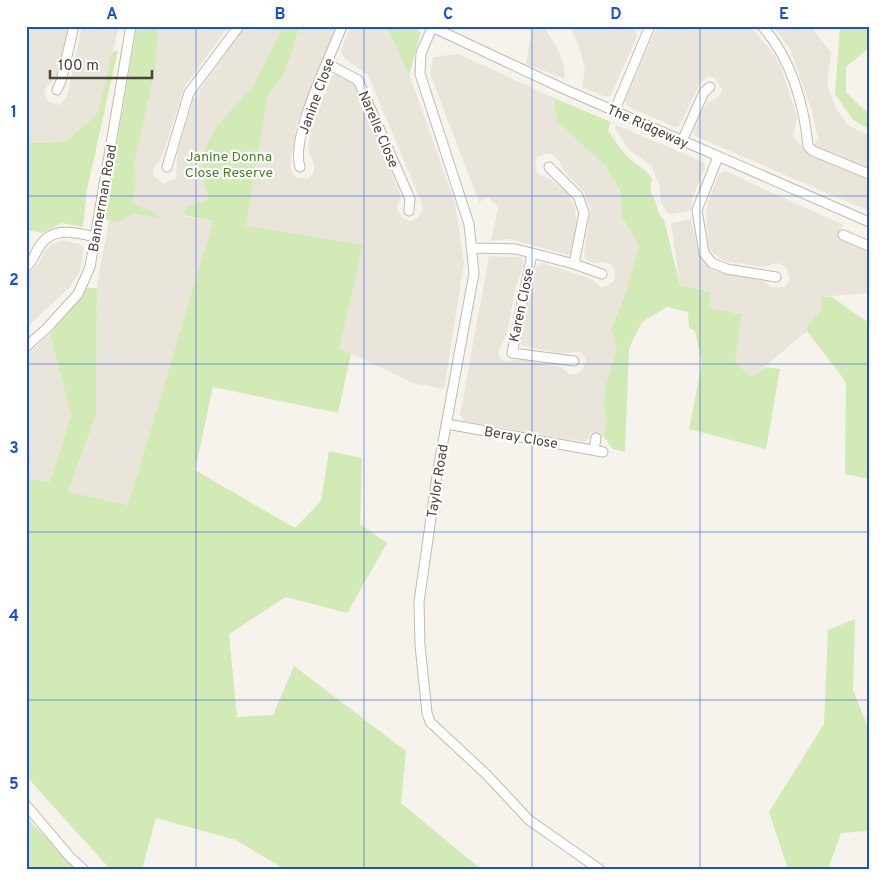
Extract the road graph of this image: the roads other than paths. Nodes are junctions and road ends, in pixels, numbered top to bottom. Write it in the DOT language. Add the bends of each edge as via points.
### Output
graph roads {
  1 [pos="74,26"];
  2 [pos="131,26"];
  3 [pos="239,26"];
  4 [pos="342,26"];
  5 [pos="762,26"];
  6 [pos="431,27"];
  7 [pos="646,27"];
  8 [pos="328,64"];
  9 [pos="710,87"];
  10 [pos="57,90"];
  11 [pos="614,112"];
  12 [pos="682,141"];
  13 [pos="718,157"];
  14 [pos="167,167"];
  15 [pos="300,167"];
  16 [pos="549,167"];
  17 [pos="869,174"];
  18 [pos="409,211"];
  19 [pos="869,222"];
  20 [pos="844,235"];
  21 [pos="95,237"];
  22 [pos="869,246"];
  23 [pos="473,248"];
  24 [pos="532,254"];
  25 [pos="574,264"];
  26 [pos="26,267"];
  27 [pos="602,274"];
  28 [pos="776,277"];
  29 [pos="26,347"];
  30 [pos="574,362"];
  31 [pos="447,424"];
  32 [pos="596,438"];
  33 [pos="26,805"];
  34 [pos="83,869"];
  35 [pos="598,869"];
  1 -- 10 [label="street"];
  2 -- 21 [label="street, Bannerman Road"];
  3 -- 14 [label="street" via="189,93"];
  4 -- 8 [label="street, Janine Close"];
  5 -- 17 [label="street" via="783,54 798,95 808,146"];
  6 -- 11 [label="street, The Ridgeway"];
  6 -- 23 [label="street, Taylor Road" via="421,53 420,74 469,224"];
  7 -- 11 [label="street"];
  8 -- 15 [label="street, Janine Close" via="302,128"];
  8 -- 18 [label="street, Narelle Close" via="358,80 410,199"];
  9 -- 12 [label="street" via="704,92"];
  11 -- 12 [label="street, The Ridgeway"];
  12 -- 13 [label="street, The Ridgeway"];
  13 -- 19 [label="street, The Ridgeway"];
  13 -- 28 [label="street" via="697,210 704,253 712,264 727,269"];
  16 -- 25 [label="street" via="578,196 584,213"];
  20 -- 22 [label="street"];
  21 -- 26 [label="street" via="70,232 51,234"];
  21 -- 29 [label="street, Bannerman Road" via="90,267 78,294"];
  23 -- 24 [label="street" via="516,249"];
  23 -- 31 [label="street, Taylor Road" via="474,272"];
  24 -- 25 [label="street"];
  24 -- 30 [label="street, Karen Close" via="512,353"];
  25 -- 27 [label="street"];
  31 -- 32 [label="street, Beray Close" via="598,451"];
  31 -- 35 [label="street, Taylor Road" via="420,602 420,645 430,722 529,820"];
  33 -- 34 [label="street"];
}
